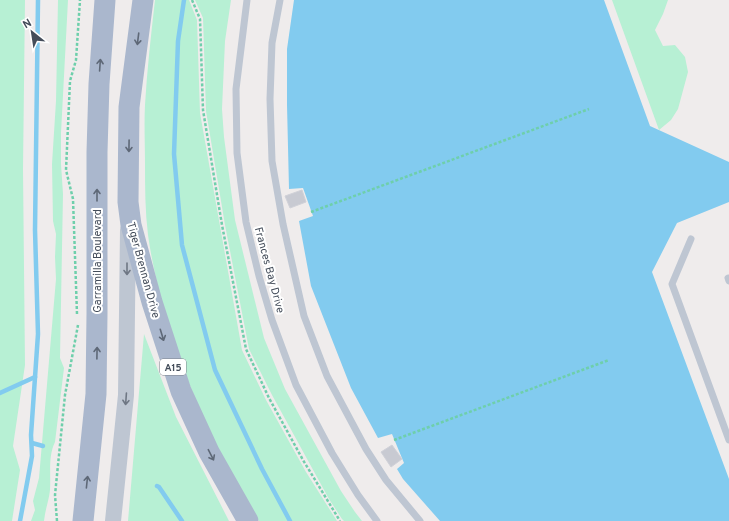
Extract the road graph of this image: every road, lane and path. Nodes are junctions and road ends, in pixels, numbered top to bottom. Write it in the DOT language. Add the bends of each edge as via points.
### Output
graph roads {
  1 [pos="80,0"];
  2 [pos="105,0"];
  3 [pos="143,0"];
  4 [pos="192,0"];
  5 [pos="247,0"];
  6 [pos="280,0"];
  7 [pos="590,109"];
  8 [pos="128,202"];
  9 [pos="311,212"];
  10 [pos="691,239"];
  11 [pos="78,316"];
  12 [pos="78,324"];
  13 [pos="609,360"];
  14 [pos="394,440"];
  15 [pos="729,440"];
  16 [pos="57,521"];
  17 [pos="83,521"];
  18 [pos="113,521"];
  19 [pos="248,521"];
  20 [pos="340,521"];
  21 [pos="377,521"];
  22 [pos="420,521"];
  1 -- 11 [label="path" via="76,60 70,81 66,170 73,199"];
  17 -- 2 [label="main road, Garramilla Boulevard, one-way" via="96,394 97,152"];
  3 -- 8 [label="main road, Tiger Brennan Drive / A15, one-way" via="129,107"];
  4 -- 20 [label="path" via="200,20 203,110 246,349 284,426"];
  5 -- 21 [label="lane, Frances Bay Drive" via="236,89 237,153 246,222 259,276 296,385 332,453"];
  6 -- 22 [label="lane" via="272,44 272,161 304,316 327,376 366,449 386,480"];
  7 -- 9 [label="path"];
  8 -- 18 [label="street, one-way" via="126,396"];
  8 -- 19 [label="main road, Tiger Brennan Drive / A15, one-way" via="142,268 181,391 209,452"];
  10 -- 15 [label="lane" via="672,284"];
  12 -- 16 [label="path" via="65,395 55,495"];
  13 -- 14 [label="path"];
}
